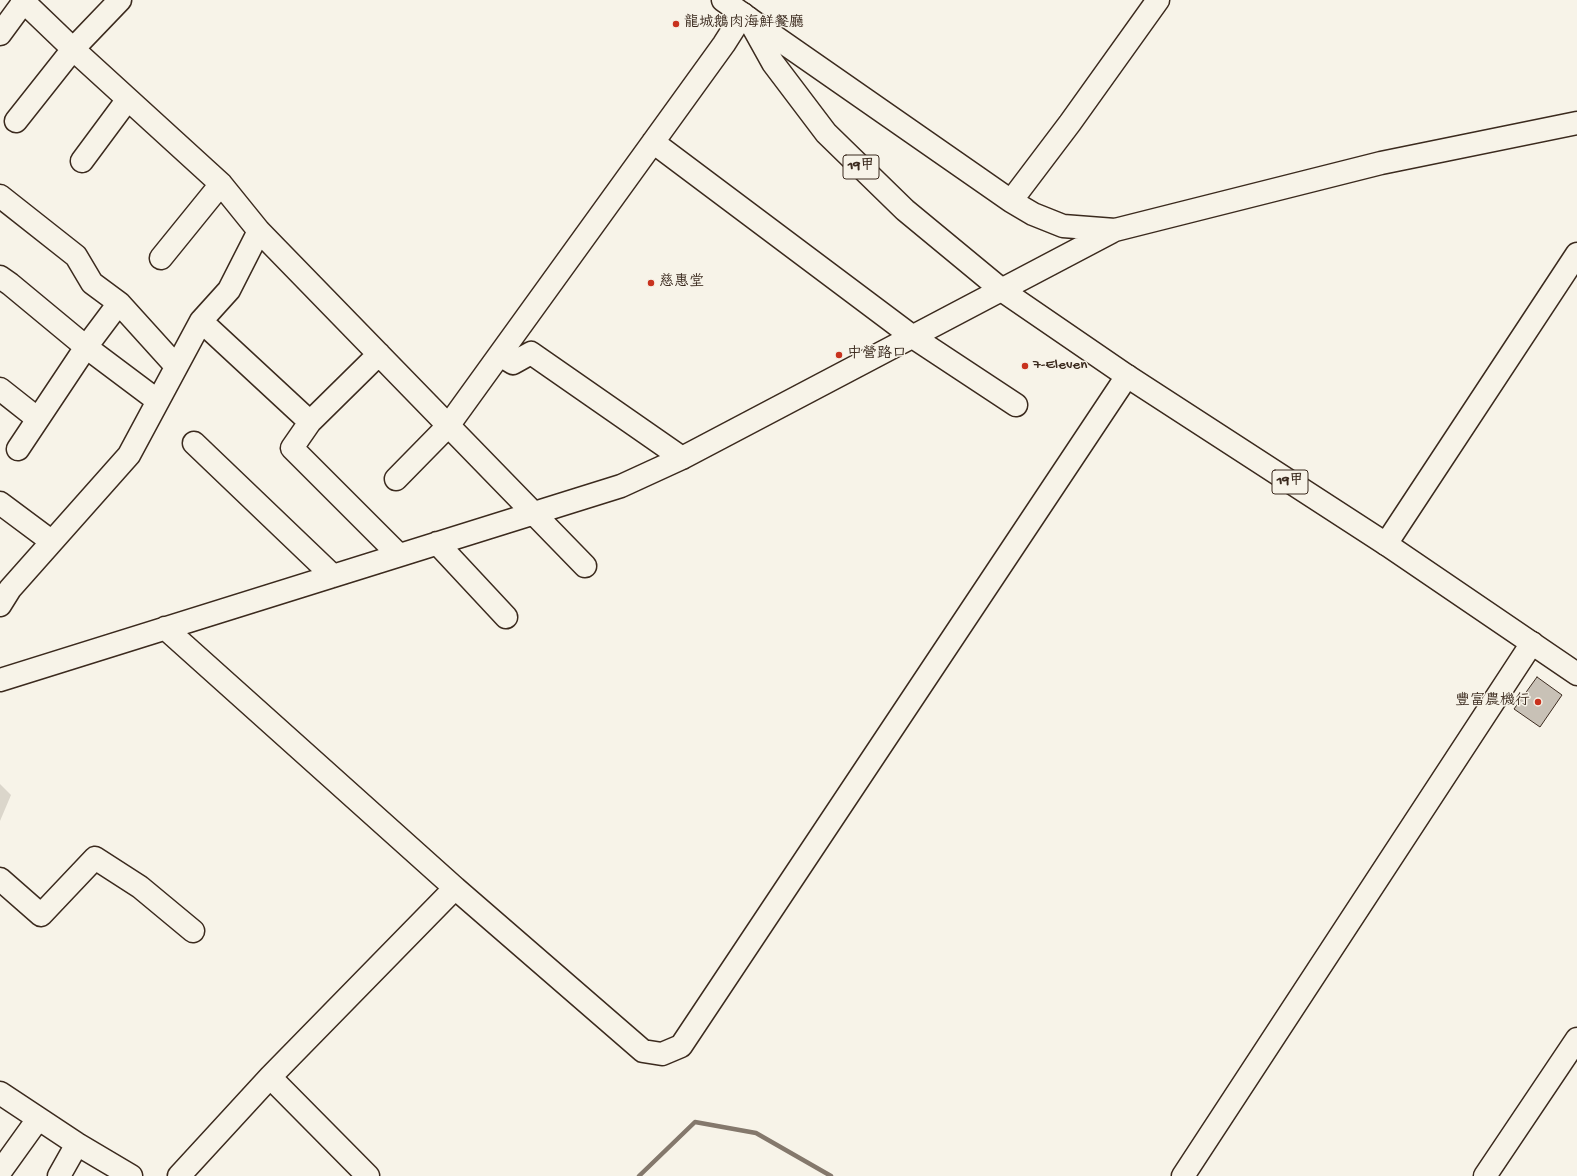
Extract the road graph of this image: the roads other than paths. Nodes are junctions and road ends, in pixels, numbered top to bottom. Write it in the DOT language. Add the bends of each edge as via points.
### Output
graph roads {
  1 [pos="24,0"];
  2 [pos="120,0"];
  3 [pos="723,0"];
  4 [pos="1158,0"];
  5 [pos="746,16"];
  6 [pos="0,34"];
  7 [pos="73,49"];
  8 [pos="128,99"];
  9 [pos="16,121"];
  10 [pos="1577,123"];
  11 [pos="653,142"];
  12 [pos="82,161"];
  13 [pos="221,184"];
  14 [pos="0,196"];
  15 [pos="1011,201"];
  16 [pos="1115,230"];
  17 [pos="260,231"];
  18 [pos="1577,254"];
  19 [pos="161,258"];
  20 [pos="0,277"];
  21 [pos="1002,291"];
  22 [pos="119,303"];
  23 [pos="201,321"];
  24 [pos="913,338"];
  25 [pos="86,347"];
  26 [pos="379,354"];
  27 [pos="500,355"];
  28 [pos="176,366"];
  29 [pos="1127,376"];
  30 [pos="0,390"];
  31 [pos="158,401"];
  32 [pos="1016,405"];
  33 [pos="38,419"];
  34 [pos="310,422"];
  35 [pos="448,426"];
  36 [pos="194,443"];
  37 [pos="18,450"];
  38 [pos="682,458"];
  39 [pos="396,479"];
  40 [pos="0,503"];
  41 [pos="532,513"];
  42 [pos="51,541"];
  43 [pos="437,543"];
  44 [pos="1386,544"];
  45 [pos="399,555"];
  46 [pos="585,566"];
  47 [pos="333,576"];
  48 [pos="3,592"];
  49 [pos="506,617"];
  50 [pos="165,628"];
  51 [pos="1532,643"];
  52 [pos="1577,674"];
  53 [pos="0,680"];
  54 [pos="0,879"];
  55 [pos="455,888"];
  56 [pos="194,932"];
  57 [pos="1577,1039"];
  58 [pos="270,1077"];
  59 [pos="0,1093"];
  60 [pos="38,1119"];
  61 [pos="77,1144"];
  62 [pos="0,1172"];
  63 [pos="59,1176"];
  64 [pos="132,1176"];
  65 [pos="179,1176"];
  66 [pos="368,1176"];
  67 [pos="1183,1176"];
  68 [pos="1486,1176"];
  1 -- 6 [label="street"];
  1 -- 7 [label="street"];
  2 -- 7 [label="street"];
  3 -- 5 [label="street, 19甲"];
  4 -- 15 [label="street"];
  5 -- 11 [label="street"];
  5 -- 15 [label="street"];
  5 -- 21 [label="street, 19甲" via="774,63 826,133 905,210"];
  7 -- 8 [label="street"];
  7 -- 9 [label="street"];
  8 -- 12 [label="street"];
  8 -- 13 [label="street"];
  10 -- 16 [label="street" via="1381,164"];
  11 -- 24 [label="street"];
  11 -- 27 [label="street"];
  13 -- 17 [label="street"];
  13 -- 19 [label="street"];
  14 -- 22 [label="street" via="76,256 92,283"];
  15 -- 16 [label="street" via="1033,214 1063,226"];
  16 -- 21 [label="street"];
  17 -- 23 [label="street" via="229,290"];
  17 -- 26 [label="street"];
  18 -- 44 [label="street"];
  20 -- 25 [label="street"];
  21 -- 24 [label="street"];
  21 -- 29 [label="street, 19甲"];
  22 -- 25 [label="street"];
  22 -- 28 [label="street"];
  23 -- 28 [label="street"];
  23 -- 34 [label="street"];
  24 -- 32 [label="street"];
  24 -- 38 [label="street"];
  25 -- 31 [label="street"];
  25 -- 33 [label="street"];
  26 -- 34 [label="street"];
  26 -- 35 [label="street"];
  27 -- 35 [label="street"];
  27 -- 38 [label="street" via="513,363 532,353"];
  28 -- 31 [label="street"];
  29 -- 44 [label="street, 19甲"];
  29 -- 55 [label="street" via="681,1046 662,1054 643,1051"];
  30 -- 33 [label="street"];
  31 -- 42 [label="street" via="128,455"];
  33 -- 37 [label="street"];
  34 -- 45 [label="street" via="292,448"];
  35 -- 39 [label="street"];
  35 -- 41 [label="street"];
  36 -- 47 [label="street"];
  38 -- 41 [label="street" via="621,486"];
  40 -- 42 [label="street"];
  41 -- 43 [label="street"];
  41 -- 46 [label="street"];
  42 -- 48 [label="street"];
  43 -- 45 [label="street"];
  43 -- 49 [label="street"];
  44 -- 51 [label="street, 19甲"];
  45 -- 47 [label="street"];
  47 -- 50 [label="street"];
  50 -- 53 [label="street"];
  50 -- 55 [label="street"];
  51 -- 52 [label="street, 19甲"];
  51 -- 67 [label="street"];
  54 -- 56 [label="street" via="41,915 95,858 140,887"];
  55 -- 58 [label="street"];
  57 -- 68 [label="street"];
  58 -- 65 [label="street"];
  58 -- 66 [label="street"];
  59 -- 60 [label="street"];
  60 -- 61 [label="street"];
  60 -- 62 [label="street"];
  61 -- 63 [label="street"];
  61 -- 64 [label="street"];
}
